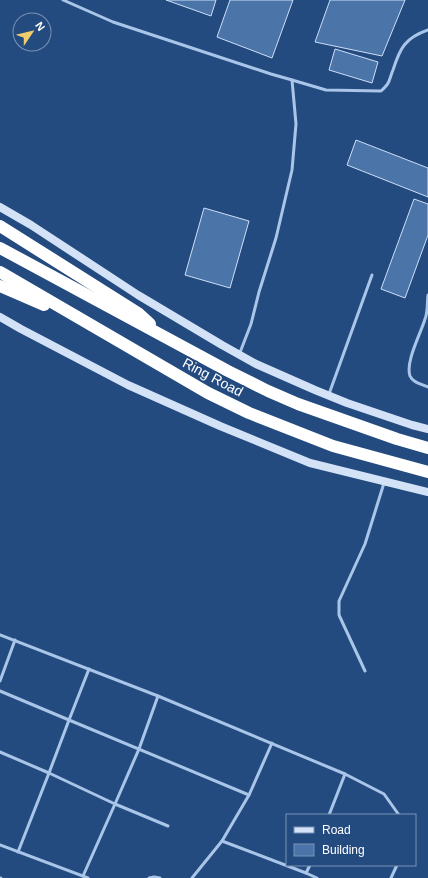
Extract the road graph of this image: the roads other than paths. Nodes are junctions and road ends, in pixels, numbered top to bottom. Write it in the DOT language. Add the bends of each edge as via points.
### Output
graph roads {
  1 [pos="63,0"];
  2 [pos="428,30"];
  3 [pos="292,80"];
  4 [pos="0,207"];
  5 [pos="0,226"];
  6 [pos="0,248"];
  7 [pos="0,272"];
  8 [pos="372,275"];
  9 [pos="0,286"];
  10 [pos="428,294"];
  11 [pos="0,317"];
  12 [pos="85,322"];
  13 [pos="162,335"];
  14 [pos="239,355"];
  15 [pos="428,387"];
  16 [pos="328,395"];
  17 [pos="428,429"];
  18 [pos="428,448"];
  19 [pos="428,472"];
  20 [pos="384,481"];
  21 [pos="428,492"];
  22 [pos="0,635"];
  23 [pos="15,640"];
  24 [pos="89,669"];
  25 [pos="365,671"];
  26 [pos="0,681"];
  27 [pos="0,691"];
  28 [pos="158,696"];
  29 [pos="69,720"];
  30 [pos="272,743"];
  31 [pos="138,749"];
  32 [pos="0,752"];
  33 [pos="49,773"];
  34 [pos="346,774"];
  35 [pos="249,795"];
  36 [pos="115,804"];
  37 [pos="329,814"];
  38 [pos="398,814"];
  39 [pos="168,826"];
  40 [pos="222,841"];
  41 [pos="0,845"];
  42 [pos="18,852"];
  43 [pos="286,865"];
  44 [pos="288,866"];
  45 [pos="310,866"];
  46 [pos="397,866"];
  47 [pos="306,873"];
  48 [pos="83,876"];
  49 [pos="88,878"];
  50 [pos="149,878"];
  51 [pos="160,878"];
  52 [pos="192,878"];
  53 [pos="316,878"];
  54 [pos="391,878"];
  1 -- 3 [label="lane" via="113,22"];
  2 -- 3 [label="lane" via="410,38 400,50 389,82 381,91 326,90"];
  3 -- 14 [label="lane" via="296,124 292,170 276,238 251,324"];
  4 -- 14 [label="street" via="138,295"];
  5 -- 13 [label="highway" via="138,313"];
  6 -- 13 [label="highway, Ring Road"];
  7 -- 12 [label="highway, Ring Road"];
  8 -- 16 [label="lane"];
  9 -- 12 [label="highway"];
  10 -- 15 [label="lane" via="426,317 411,355 409,368 414,381"];
  11 -- 20 [label="street" via="128,385 220,426 310,463"];
  12 -- 19 [label="highway, Ring Road" via="208,393 249,413 333,446"];
  13 -- 18 [label="highway, Ring Road" via="228,371 298,404"];
  14 -- 16 [label="street"];
  16 -- 17 [label="street"];
  20 -- 21 [label="street"];
  20 -- 25 [label="lane" via="365,544 339,601 339,615"];
  22 -- 23 [label="lane"];
  23 -- 24 [label="lane"];
  23 -- 26 [label="lane"];
  24 -- 28 [label="lane"];
  24 -- 29 [label="lane"];
  27 -- 29 [label="lane"];
  28 -- 30 [label="lane"];
  28 -- 31 [label="lane"];
  29 -- 31 [label="lane"];
  29 -- 33 [label="lane"];
  30 -- 34 [label="lane"];
  30 -- 35 [label="lane"];
  31 -- 35 [label="lane"];
  31 -- 36 [label="lane"];
  32 -- 33 [label="lane"];
  33 -- 36 [label="lane"];
  33 -- 42 [label="lane"];
  34 -- 37 [label="lane"];
  34 -- 38 [label="lane" via="384,794"];
  35 -- 40 [label="lane"];
  36 -- 39 [label="lane"];
  36 -- 48 [label="lane"];
  40 -- 43 [label="lane"];
  40 -- 52 [label="lane"];
  41 -- 42 [label="lane"];
  42 -- 48 [label="lane"];
  44 -- 47 [label="lane"];
  45 -- 47 [label="lane"];
  46 -- 54 [label="lane"];
  47 -- 53 [label="lane"];
  48 -- 49 [label="lane"];
  50 -- 51 [label="lane"];
}
